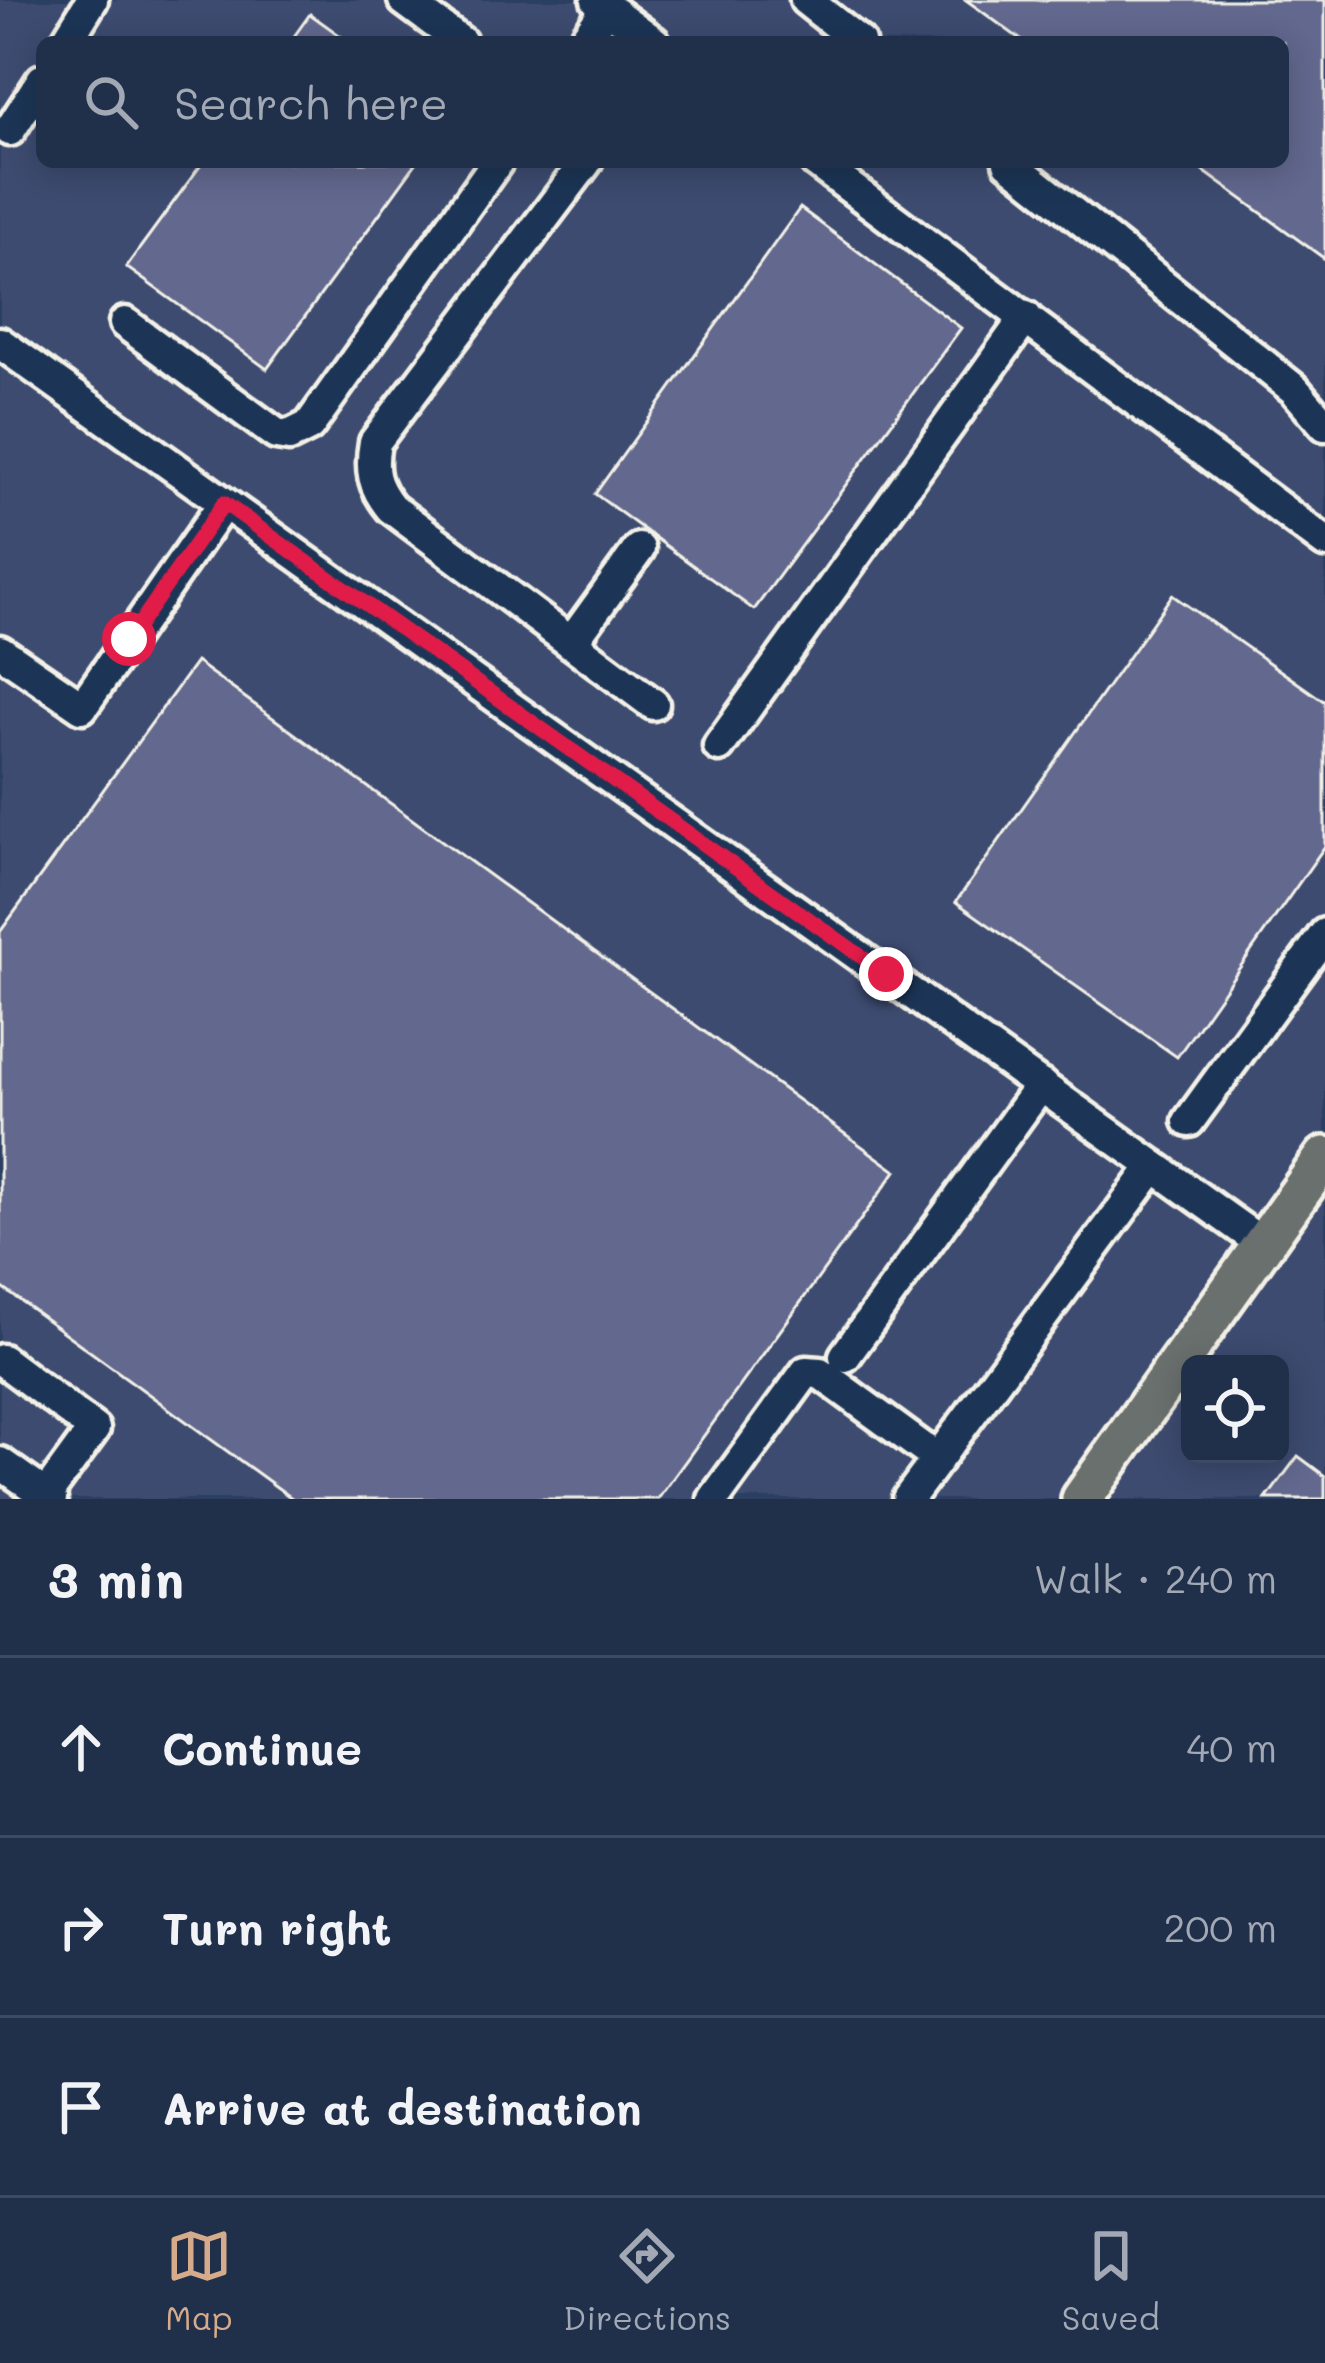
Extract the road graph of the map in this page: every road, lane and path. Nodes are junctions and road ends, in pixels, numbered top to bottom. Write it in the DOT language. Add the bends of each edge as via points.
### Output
graph roads {
  1 [pos="92,0"];
  2 [pos="404,0"];
  3 [pos="806,0"];
  4 [pos="602,4"];
  5 [pos="70,36"];
  6 [pos="453,36"];
  7 [pos="586,36"];
  8 [pos="646,36"];
  9 [pos="851,36"];
  10 [pos="36,89"];
  11 [pos="10,130"];
  12 [pos="493,168"];
  13 [pos="581,168"];
  14 [pos="824,168"];
  15 [pos="1018,168"];
  16 [pos="1026,317"];
  17 [pos="125,322"];
  18 [pos="0,343"];
  19 [pos="1325,425"];
  20 [pos="224,503"];
  21 [pos="1325,542"];
  22 [pos="639,549"];
  23 [pos="571,643"];
  24 [pos="0,651"];
  25 [pos="653,704"];
  26 [pos="719,746"];
  27 [pos="1325,934"];
  28 [pos="1041,1085"];
  29 [pos="1189,1121"];
  30 [pos="1325,1157"];
  31 [pos="1154,1166"];
  32 [pos="1263,1244"];
  33 [pos="844,1356"];
  34 [pos="2,1360"];
  35 [pos="938,1459"];
  36 [pos="0,1463"];
  37 [pos="48,1497"];
  38 [pos="714,1499"];
  39 [pos="908,1499"];
  40 [pos="1082,1499"];
  1 -- 5 [label="lane"];
  2 -- 6 [label="lane"];
  3 -- 9 [label="lane"];
  4 -- 7 [label="lane"];
  4 -- 8 [label="lane"];
  10 -- 11 [label="lane"];
  12 -- 17 [label="lane" via="308,426 289,436 275,434"];
  13 -- 23 [label="lane" via="375,442 371,465 375,490 391,508"];
  14 -- 16 [label="lane"];
  15 -- 19 [label="lane" via="1294,389"];
  16 -- 21 [label="lane"];
  16 -- 26 [label="lane"];
  18 -- 20 [label="lane"];
  20 -- 24 [label="lane" via="82,707"];
  20 -- 28 [label="lane"];
  22 -- 23 [label="lane"];
  23 -- 25 [label="lane"];
  27 -- 29 [label="lane"];
  28 -- 31 [label="lane"];
  28 -- 33 [label="lane"];
  30 -- 32 [label="main road"];
  31 -- 32 [label="lane"];
  31 -- 35 [label="lane"];
  32 -- 40 [label="main road"];
  34 -- 37 [label="lane" via="94,1429"];
  35 -- 38 [label="lane" via="820,1373 806,1372"];
  35 -- 39 [label="lane"];
  36 -- 37 [label="lane"];
}
